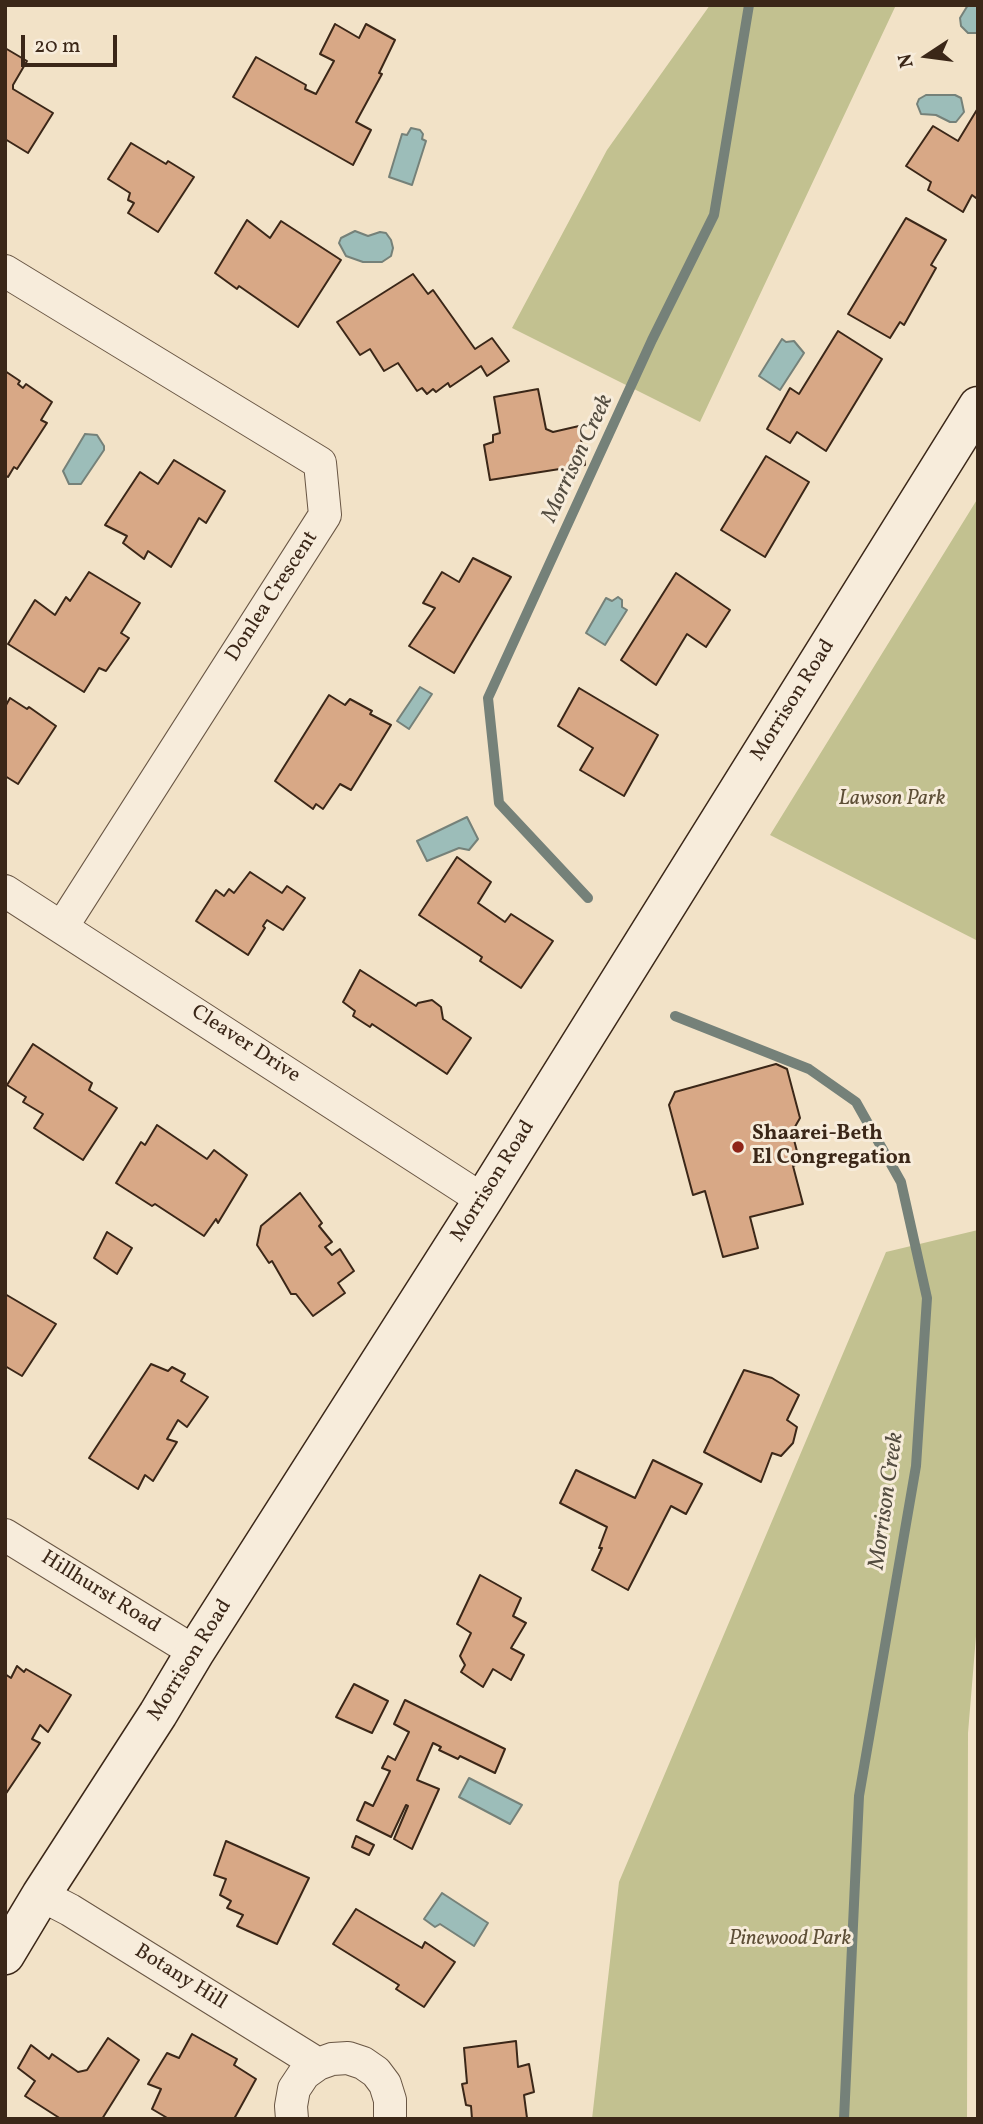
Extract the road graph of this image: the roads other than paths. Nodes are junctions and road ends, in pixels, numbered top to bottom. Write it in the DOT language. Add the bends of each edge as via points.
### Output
graph roads {
  1 [pos="5,271"];
  2 [pos="978,406"];
  3 [pos="5,891"];
  4 [pos="62,927"];
  5 [pos="483,1200"];
  6 [pos="5,1535"];
  7 [pos="195,1652"];
  8 [pos="41,1895"];
  9 [pos="5,1955"];
  10 [pos="318,2064"];
  11 [pos="292,2119"];
  12 [pos="390,2119"];
  1 -- 4 [label="street, Donlea Crescent" via="320,463 325,515"];
  2 -- 5 [label="street, Morrison Road"];
  3 -- 4 [label="street, Cleaver Drive"];
  4 -- 5 [label="street, Cleaver Drive"];
  5 -- 7 [label="street, Morrison Road"];
  6 -- 7 [label="street, Hillhurst Road"];
  7 -- 8 [label="street, Morrison Road"];
  8 -- 9 [label="street, Morrison Road"];
  8 -- 10 [label="street, Botany Hill"];
  10 -- 11 [label="street" via="294,2089"];
  10 -- 12 [label="street" via="348,2058 376,2072 390,2100"];
}
